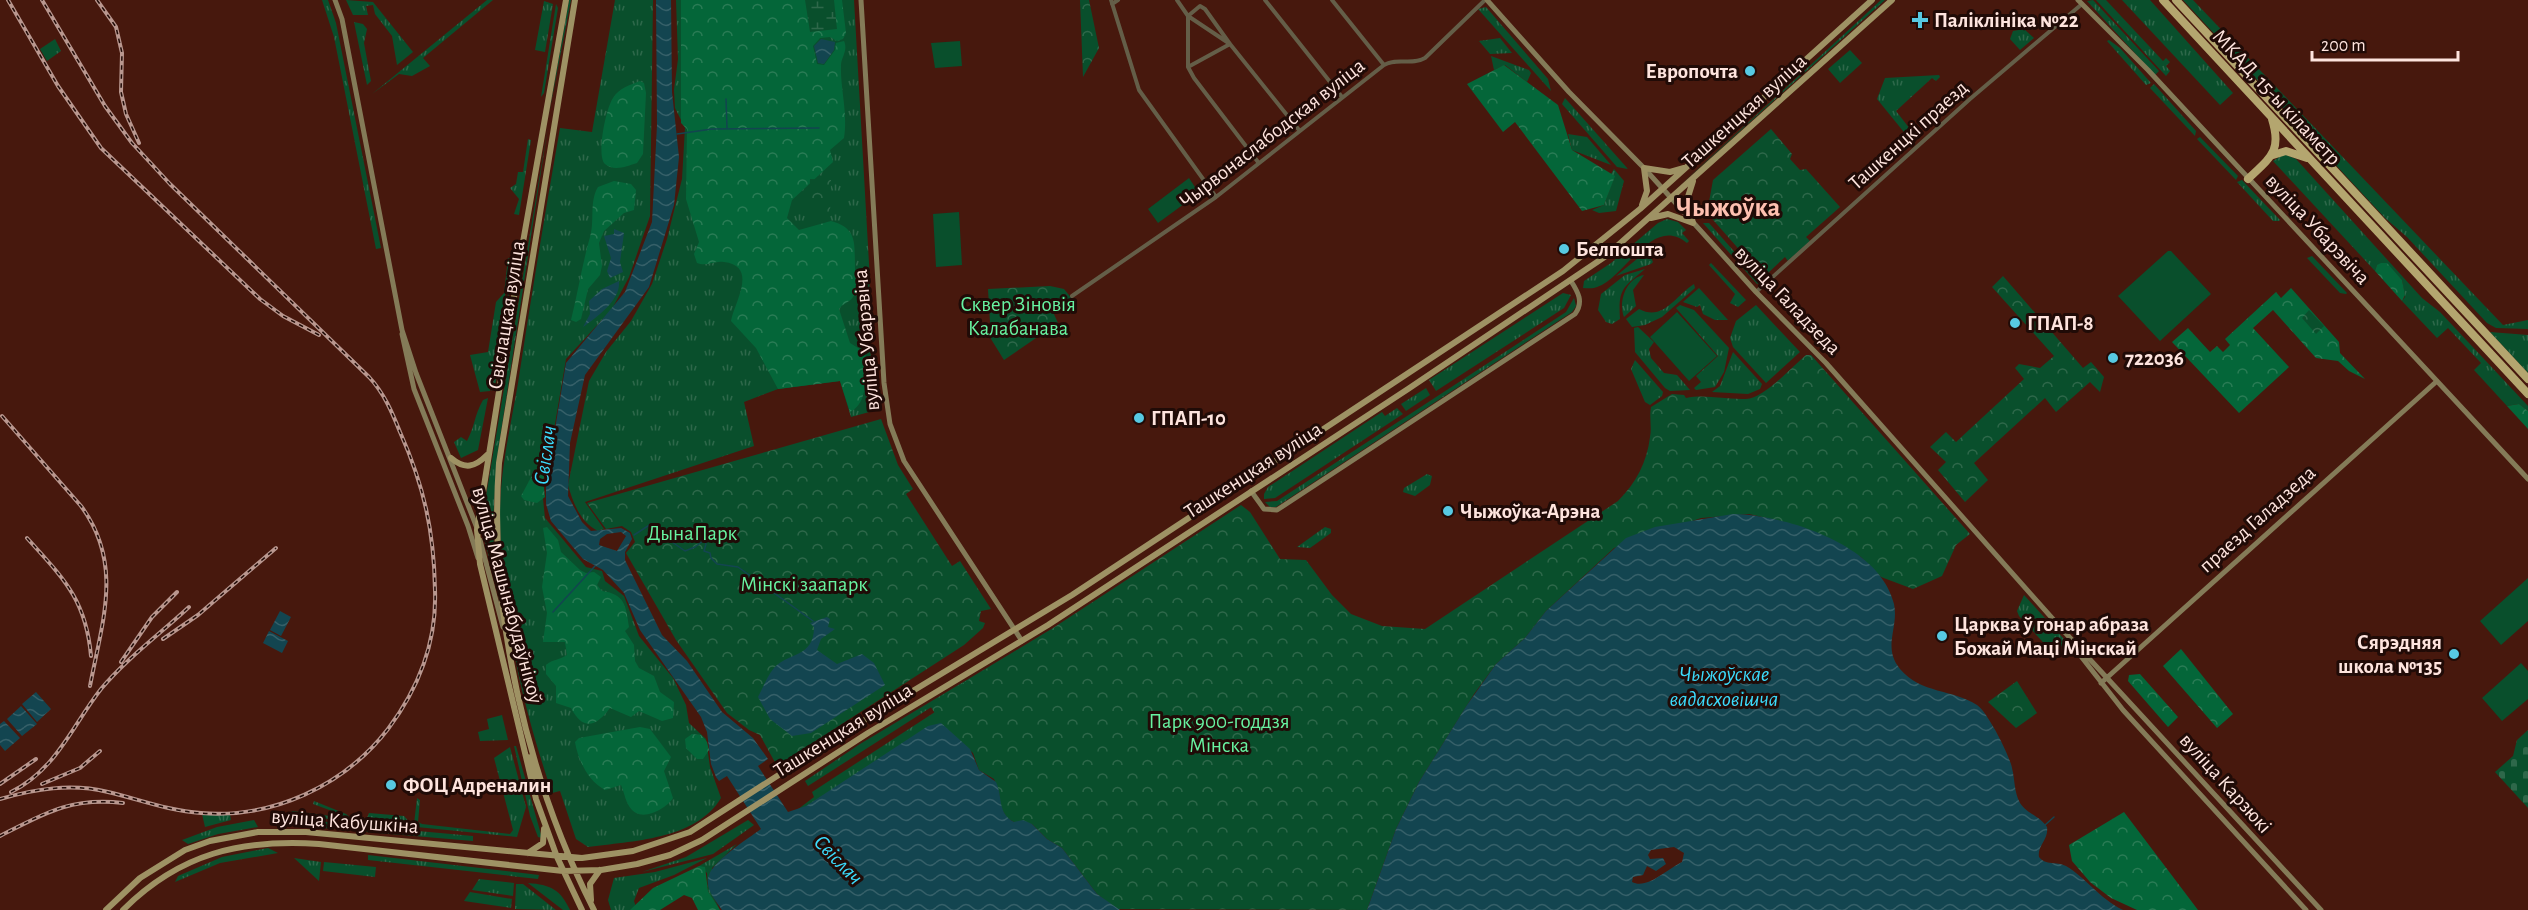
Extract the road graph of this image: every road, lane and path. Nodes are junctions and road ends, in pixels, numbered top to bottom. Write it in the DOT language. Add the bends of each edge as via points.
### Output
graph roads {
  1 [pos="335,0"];
  2 [pos="566,0"];
  3 [pos="575,0"];
  4 [pos="861,0"];
  5 [pos="1118,0"];
  6 [pos="1177,0"];
  7 [pos="1264,0"];
  8 [pos="1332,0"];
  9 [pos="1486,0"];
  10 [pos="1872,0"];
  11 [pos="1892,0"];
  12 [pos="2163,0"];
  13 [pos="2176,0"];
  14 [pos="2080,1"];
  15 [pos="1111,2"];
  16 [pos="1188,16"];
  17 [pos="1230,44"];
  18 [pos="1384,65"];
  19 [pos="1188,67"];
  20 [pos="1342,97"];
  21 [pos="2272,117"];
  22 [pos="1299,130"];
  23 [pos="2271,156"];
  24 [pos="2311,160"];
  25 [pos="1258,162"];
  26 [pos="1688,166"];
  27 [pos="1644,168"];
  28 [pos="2248,179"];
  29 [pos="1693,180"];
  30 [pos="1662,189"];
  31 [pos="1216,197"];
  32 [pos="1671,199"];
  33 [pos="1640,209"];
  34 [pos="1648,219"];
  35 [pos="1692,223"];
  36 [pos="1563,271"];
  37 [pos="1570,281"];
  38 [pos="1756,292"];
  39 [pos="1072,296"];
  40 [pos="402,330"];
  41 [pos="2528,379"];
  42 [pos="2437,381"];
  43 [pos="2528,394"];
  44 [pos="488,454"];
  45 [pos="451,458"];
  46 [pos="2528,480"];
  47 [pos="1245,481"];
  48 [pos="1251,491"];
  49 [pos="477,530"];
  50 [pos="480,564"];
  51 [pos="2060,627"];
  52 [pos="1015,629"];
  53 [pos="506,637"];
  54 [pos="1022,641"];
  55 [pos="2108,676"];
  56 [pos="2101,683"];
  57 [pos="524,751"];
  58 [pos="541,780"];
  59 [pos="543,823"];
  60 [pos="210,842"];
  61 [pos="214,853"];
  62 [pos="527,853"];
  63 [pos="557,857"];
  64 [pos="569,857"];
  65 [pos="601,870"];
  66 [pos="563,871"];
  67 [pos="575,871"];
  68 [pos="593,909"];
  69 [pos="106,910"];
  70 [pos="123,910"];
  71 [pos="582,910"];
  72 [pos="2306,910"];
  73 [pos="2321,910"];
  1 -- 40 [label="main road, вуліца Машынабудаўнікоў" via="342,18"];
  2 -- 44 [label="main road, Свіслацкая вуліца"];
  3 -- 53 [label="main road, Свіслацкая вуліца" via="499,463 496,503"];
  4 -- 52 [label="main road, вуліца Убарэвіча" via="888,414 904,461"];
  5 -- 15 [label="street"];
  6 -- 16 [label="street"];
  7 -- 20 [label="street"];
  8 -- 18 [label="street"];
  9 -- 18 [label="street, Чырвонаслабодская вуліца" via="1425,58 1413,64 1398,61"];
  9 -- 27 [label="main road, вуліца Галадзеда"];
  10 -- 26 [label="main road, Ташкенцкая вуліца"];
  11 -- 29 [label="main road, Ташкенцкая вуліца"];
  12 -- 21 [label="highway, МКАД, 15-ы кіламетр"];
  13 -- 41 [label="highway, МКАД, 15-ы кіламетр"];
  14 -- 28 [label="main road, вуліца Убарэвіча"];
  14 -- 38 [label="street, Ташкенцкі праезд"];
  15 -- 31 [label="street" via="1139,90"];
  16 -- 17 [label="street"];
  16 -- 17 [label="street" via="1196,8 1205,9"];
  16 -- 19 [label="street"];
  17 -- 19 [label="street"];
  17 -- 22 [label="street"];
  18 -- 20 [label="street, Чырвонаслабодская вуліца"];
  19 -- 25 [label="street"];
  20 -- 22 [label="street, Чырвонаслабодская вуліца"];
  21 -- 23 [label="highway" via="2277,141"];
  21 -- 24 [label="highway, МКАД, 15-ы кіламетр"];
  22 -- 25 [label="street, Чырвонаслабодская вуліца"];
  23 -- 24 [label="highway" via="2286,151"];
  23 -- 28 [label="highway"];
  24 -- 43 [label="highway, МКАД, 15-ы кіламетр"];
  25 -- 31 [label="street, Чырвонаслабодская вуліца"];
  26 -- 27 [label="main road" via="1670,172"];
  26 -- 30 [label="main road, Ташкенцкая вуліца"];
  27 -- 30 [label="main road, вуліца Галадзеда"];
  27 -- 33 [label="main road" via="1647,191"];
  28 -- 42 [label="main road, вуліца Убарэвіча"];
  29 -- 32 [label="main road, Ташкенцкая вуліца"];
  29 -- 35 [label="main road" via="1687,200"];
  30 -- 32 [label="main road, вуліца Галадзеда"];
  30 -- 33 [label="main road, Ташкенцкая вуліца"];
  31 -- 39 [label="street, Чырвонаслабодская вуліца"];
  32 -- 34 [label="main road, Ташкенцкая вуліца"];
  32 -- 35 [label="main road, вуліца Галадзеда"];
  33 -- 36 [label="main road, Ташкенцкая вуліца"];
  34 -- 35 [label="main road" via="1668,214"];
  34 -- 37 [label="main road, Ташкенцкая вуліца"];
  35 -- 38 [label="main road, вуліца Галадзеда"];
  36 -- 37 [label="main road"];
  36 -- 47 [label="main road, Ташкенцкая вуліца"];
  37 -- 48 [label="main road, Ташкенцкая вуліца"];
  37 -- 48 [label="main road" via="1579,297 1575,314 1395,433 1277,510 1264,509"];
  38 -- 51 [label="main road, вуліца Галадзеда" via="1826,363"];
  40 -- 45 [label="main road, вуліца Машынабудаўнікоў"];
  40 -- 50 [label="main road, вуліца Машынабудаўнікоў" via="414,389"];
  42 -- 46 [label="main road, вуліца Убарэвіча"];
  42 -- 55 [label="main road, праезд Галадзеда"];
  44 -- 45 [label="main road" via="469,466"];
  44 -- 49 [label="main road, Свіслацкая вуліца"];
  45 -- 49 [label="main road, вуліца Машынабудаўнікоў"];
  47 -- 48 [label="main road"];
  47 -- 52 [label="main road, Ташкенцкая вуліца"];
  48 -- 54 [label="main road, Ташкенцкая вуліца"];
  49 -- 50 [label="main road, Свіслацкая вуліца"];
  49 -- 53 [label="main road, вуліца Машынабудаўнікоў"];
  50 -- 57 [label="main road, вуліца Машынабудаўнікоў"];
  51 -- 55 [label="main road, вуліца Галадзеда"];
  51 -- 56 [label="main road, вуліца Галадзеда"];
  52 -- 54 [label="main road, вуліца Убарэвіча"];
  52 -- 64 [label="main road, Ташкенцкая вуліца" via="690,832 616,854"];
  53 -- 58 [label="main road, вуліца Машынабудаўнікоў"];
  54 -- 65 [label="main road, Ташкенцкая вуліца" via="868,733 702,840 670,855"];
  55 -- 56 [label="main road, праезд Галадзеда"];
  55 -- 73 [label="main road, вуліца Карзюкі"];
  56 -- 72 [label="main road, вуліца Карзюкі"];
  57 -- 58 [label="main road" via="537,780"];
  57 -- 59 [label="main road, вуліца Машынабудаўнікоў"];
  58 -- 64 [label="main road, вуліца Машынабудаўнікоў"];
  59 -- 62 [label="main road" via="543,843"];
  59 -- 63 [label="main road, вуліца Машынабудаўнікоў"];
  60 -- 61 [label="main road"];
  60 -- 62 [label="main road, вуліца Кабушкіна" via="258,832 306,832"];
  60 -- 69 [label="main road, вуліца Кабушкіна" via="156,866"];
  61 -- 66 [label="main road, вуліца Кабушкіна" via="260,844 304,843"];
  61 -- 70 [label="main road, вуліца Кабушкіна" via="159,879"];
  62 -- 63 [label="main road, вуліца Кабушкіна"];
  63 -- 64 [label="main road, вуліца Кабушкіна"];
  63 -- 66 [label="main road, вуліца Машынабудаўнікоў"];
  64 -- 67 [label="main road, вуліца Машынабудаўнікоў"];
  65 -- 67 [label="main road, Ташкенцкая вуліца"];
  65 -- 68 [label="main road" via="590,884"];
  66 -- 67 [label="main road, вуліца Кабушкіна"];
  66 -- 71 [label="main road, вуліца Машынабудаўнікоў"];
  67 -- 68 [label="main road, вуліца Машынабудаўнікоў"];
}
